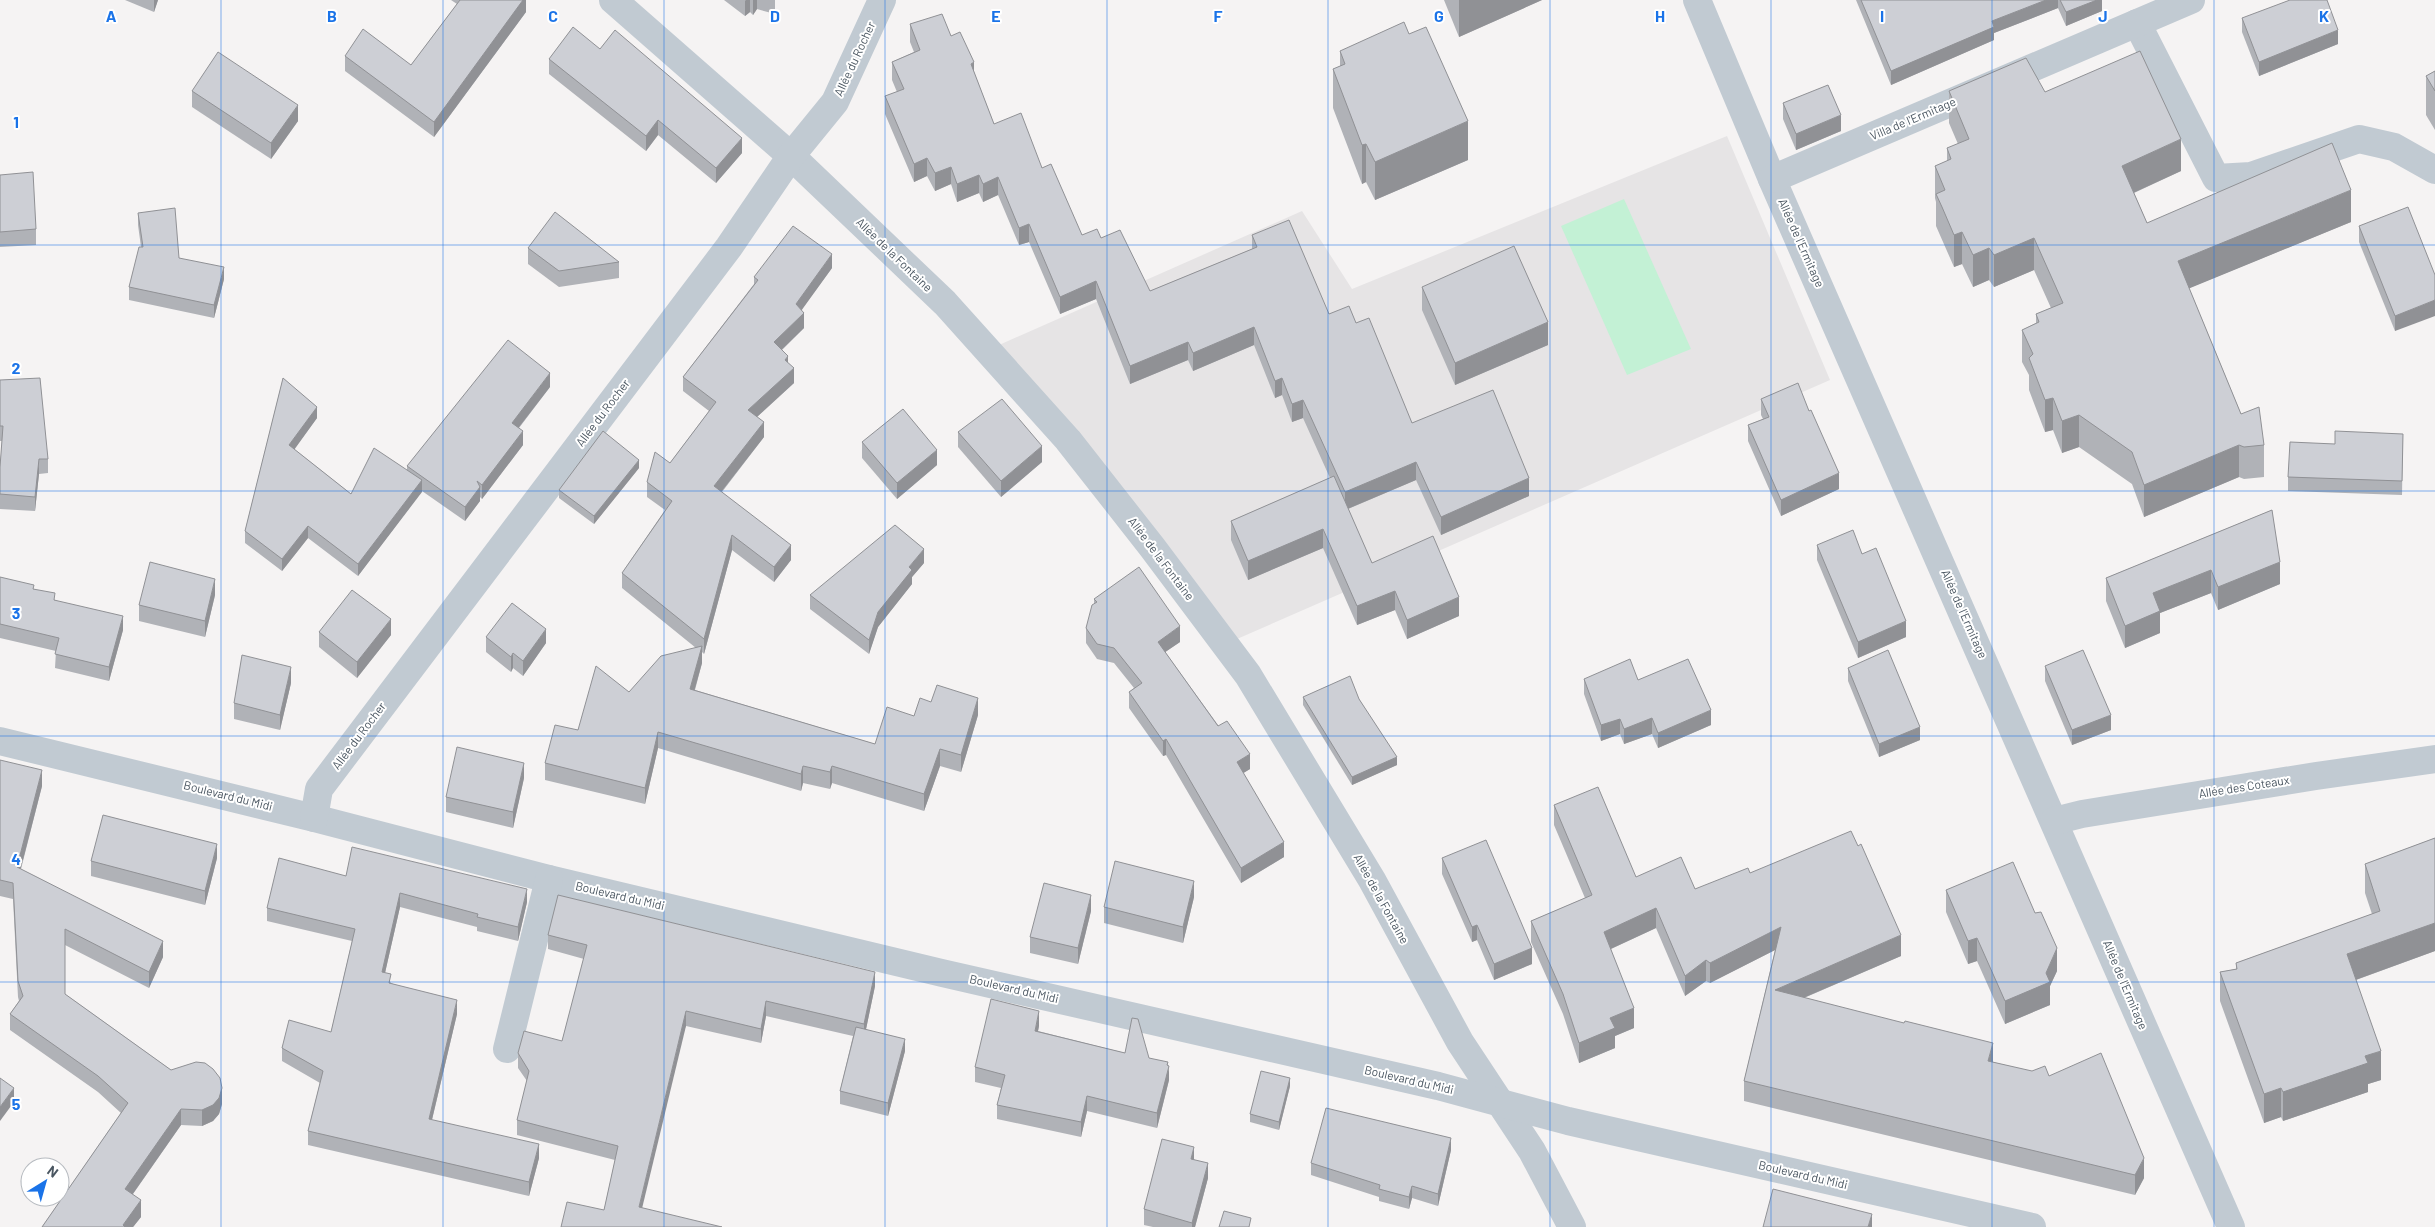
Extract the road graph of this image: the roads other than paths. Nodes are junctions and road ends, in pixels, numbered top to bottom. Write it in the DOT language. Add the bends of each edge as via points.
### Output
graph roads {
  1 [pos="612,0"];
  2 [pos="882,0"];
  3 [pos="1697,0"];
  4 [pos="2192,0"];
  5 [pos="2137,24"];
  6 [pos="791,156"];
  7 [pos="2435,170"];
  8 [pos="1772,179"];
  9 [pos="0,741"];
  10 [pos="2435,759"];
  11 [pos="314,818"];
  12 [pos="2054,821"];
  13 [pos="549,879"];
  14 [pos="506,1049"];
  15 [pos="1499,1101"];
  16 [pos="1572,1227"];
  17 [pos="2032,1227"];
  18 [pos="2231,1227"];
  1 -- 6 [label="street, Allée de la Fontaine"];
  2 -- 6 [label="street, Allée du Rocher" via="835,102"];
  3 -- 8 [label="street, Allée de l'Ermitage"];
  4 -- 5 [label="street, Villa de l'Ermitage"];
  5 -- 7 [label="street" via="2216,178 2251,176 2359,139 2394,147"];
  5 -- 8 [label="street, Villa de l'Ermitage"];
  6 -- 11 [label="street, Allée du Rocher" via="728,247 319,789"];
  6 -- 15 [label="street, Allée de la Fontaine" via="944,303 1068,440 1158,554 1248,675 1372,880 1460,1042"];
  8 -- 12 [label="street, Allée de l'Ermitage"];
  9 -- 11 [label="street, Boulevard du Midi"];
  10 -- 12 [label="street, Allée des Coteaux" via="2306,777"];
  11 -- 13 [label="street, Boulevard du Midi"];
  12 -- 18 [label="street, Allée de l'Ermitage"];
  13 -- 14 [label="street"];
  13 -- 15 [label="street, Boulevard du Midi"];
  15 -- 16 [label="street, Allée de la Fontaine" via="1532,1151"];
  15 -- 17 [label="street, Boulevard du Midi" via="1568,1121"];
}
